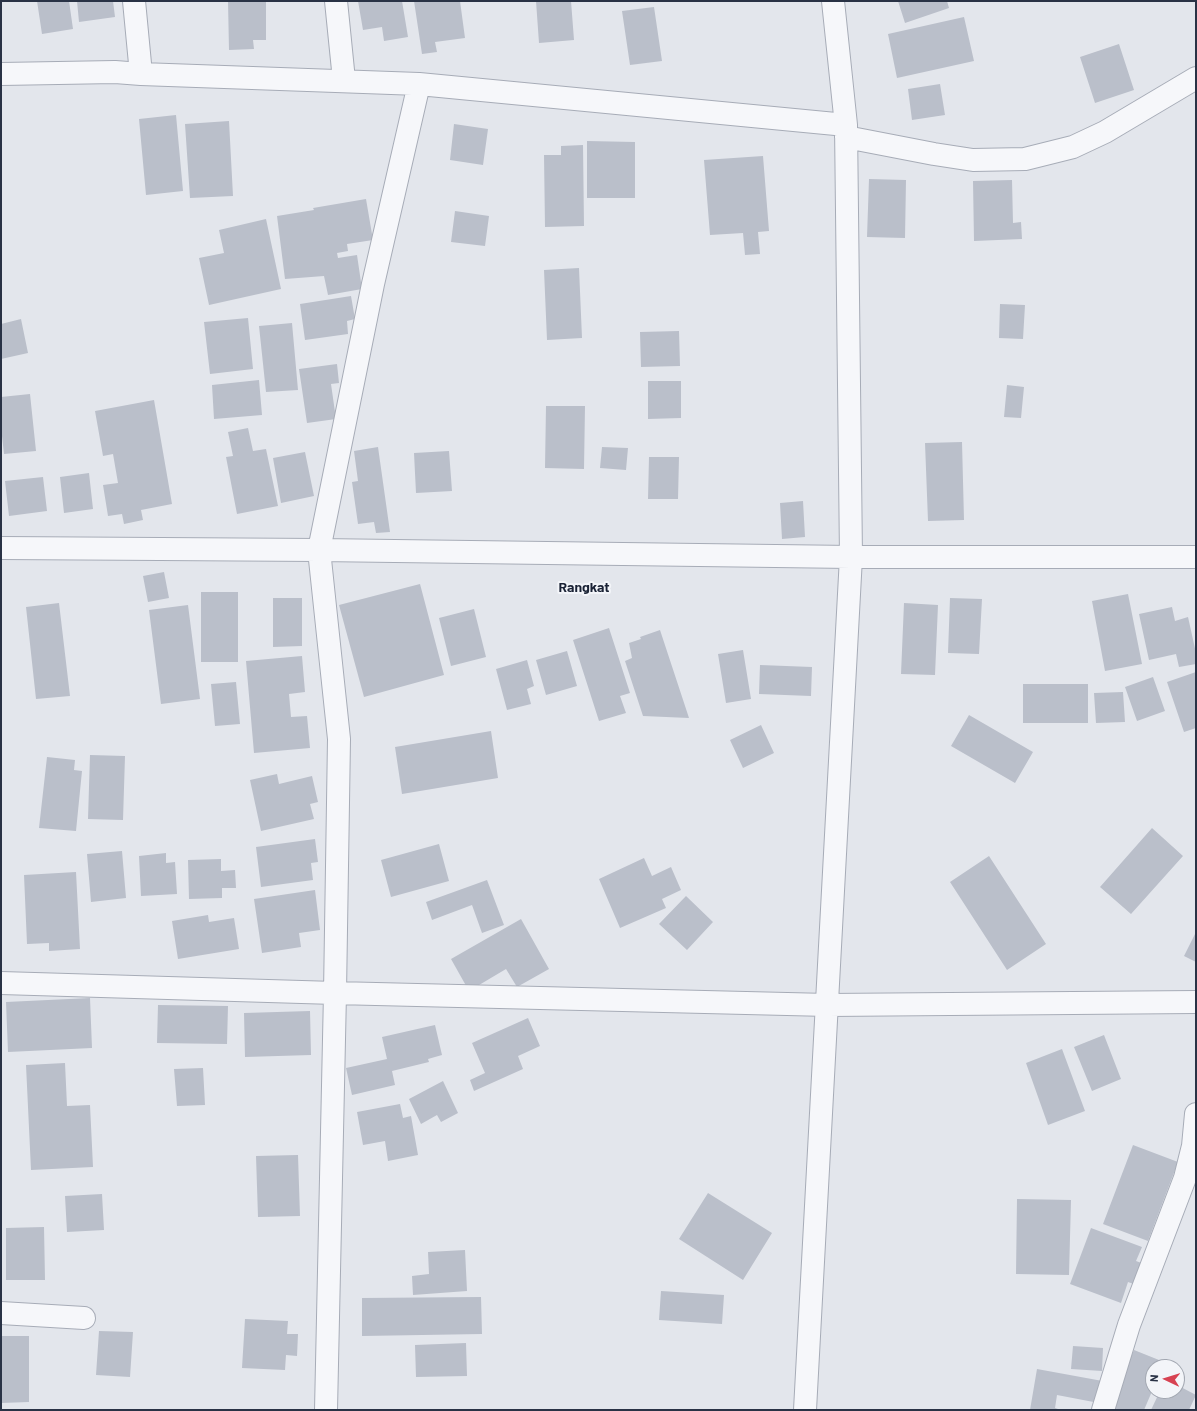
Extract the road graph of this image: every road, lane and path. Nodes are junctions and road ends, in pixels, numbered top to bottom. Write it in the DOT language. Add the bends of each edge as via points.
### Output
graph roads {
  1 [pos="134,1"];
  2 [pos="336,1"];
  3 [pos="833,1"];
  4 [pos="1,74"];
  5 [pos="140,74"];
  6 [pos="1196,78"];
  7 [pos="344,80"];
  8 [pos="418,84"];
  9 [pos="846,131"];
  10 [pos="1,548"];
  11 [pos="319,550"];
  12 [pos="851,557"];
  13 [pos="1196,557"];
  14 [pos="1,983"];
  15 [pos="335,993"];
  16 [pos="1196,1002"];
  17 [pos="828,1005"];
  18 [pos="1196,1114"];
  19 [pos="1,1313"];
  20 [pos="84,1318"];
  21 [pos="326,1410"];
  22 [pos="805,1410"];
  23 [pos="1103,1410"];
  1 -- 5 [label="street"];
  2 -- 7 [label="street"];
  3 -- 9 [label="street"];
  4 -- 5 [label="street"];
  5 -- 7 [label="street"];
  6 -- 9 [label="street" via="1105,132 1072,147 1025,159 973,160 934,154"];
  7 -- 8 [label="street"];
  8 -- 9 [label="street"];
  8 -- 11 [label="street" via="373,284"];
  9 -- 12 [label="street"];
  10 -- 11 [label="street"];
  11 -- 12 [label="street"];
  11 -- 15 [label="street" via="339,739"];
  12 -- 13 [label="street"];
  12 -- 17 [label="street"];
  14 -- 15 [label="street"];
  15 -- 17 [label="street"];
  15 -- 21 [label="street"];
  16 -- 17 [label="street"];
  17 -- 22 [label="street"];
  18 -- 23 [label="street" via="1186,1178 1130,1325"];
  19 -- 20 [label="street"];
}
